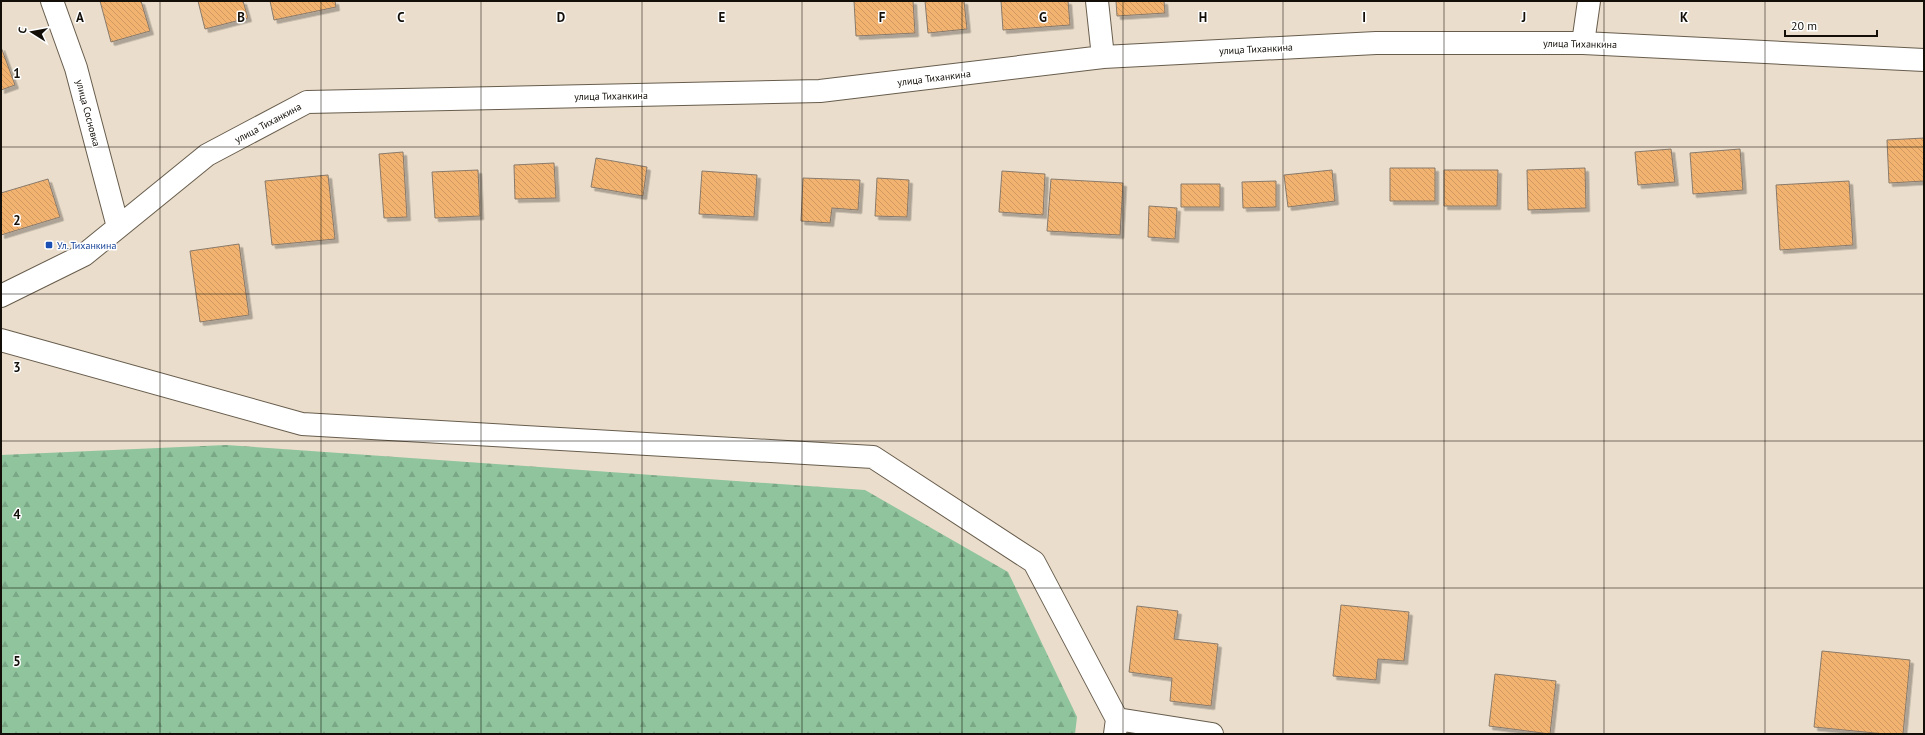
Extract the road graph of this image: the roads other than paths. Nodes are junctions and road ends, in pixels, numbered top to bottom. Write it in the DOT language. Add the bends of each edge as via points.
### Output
graph roads {
  1 [pos="52,1"];
  2 [pos="1097,1"];
  3 [pos="1589,1"];
  4 [pos="1583,43"];
  5 [pos="1103,57"];
  6 [pos="1924,60"];
  7 [pos="118,227"];
  8 [pos="1,296"];
  9 [pos="1,340"];
  10 [pos="1116,726"];
  11 [pos="1212,734"];
  1 -- 7 [label="street, улица Сосновка" via="76,68"];
  2 -- 5 [label="street"];
  3 -- 4 [label="street"];
  4 -- 5 [label="street, улица Тиханкина" via="1376,43"];
  4 -- 6 [label="street, улица Тиханкина"];
  5 -- 7 [label="street, улица Тиханкина" via="820,92 307,102 207,155"];
  7 -- 8 [label="street, улица Тиханкина" via="84,256"];
  9 -- 10 [label="street" via="302,424 873,457 1034,562"];
  10 -- 11 [label="street"];
}
